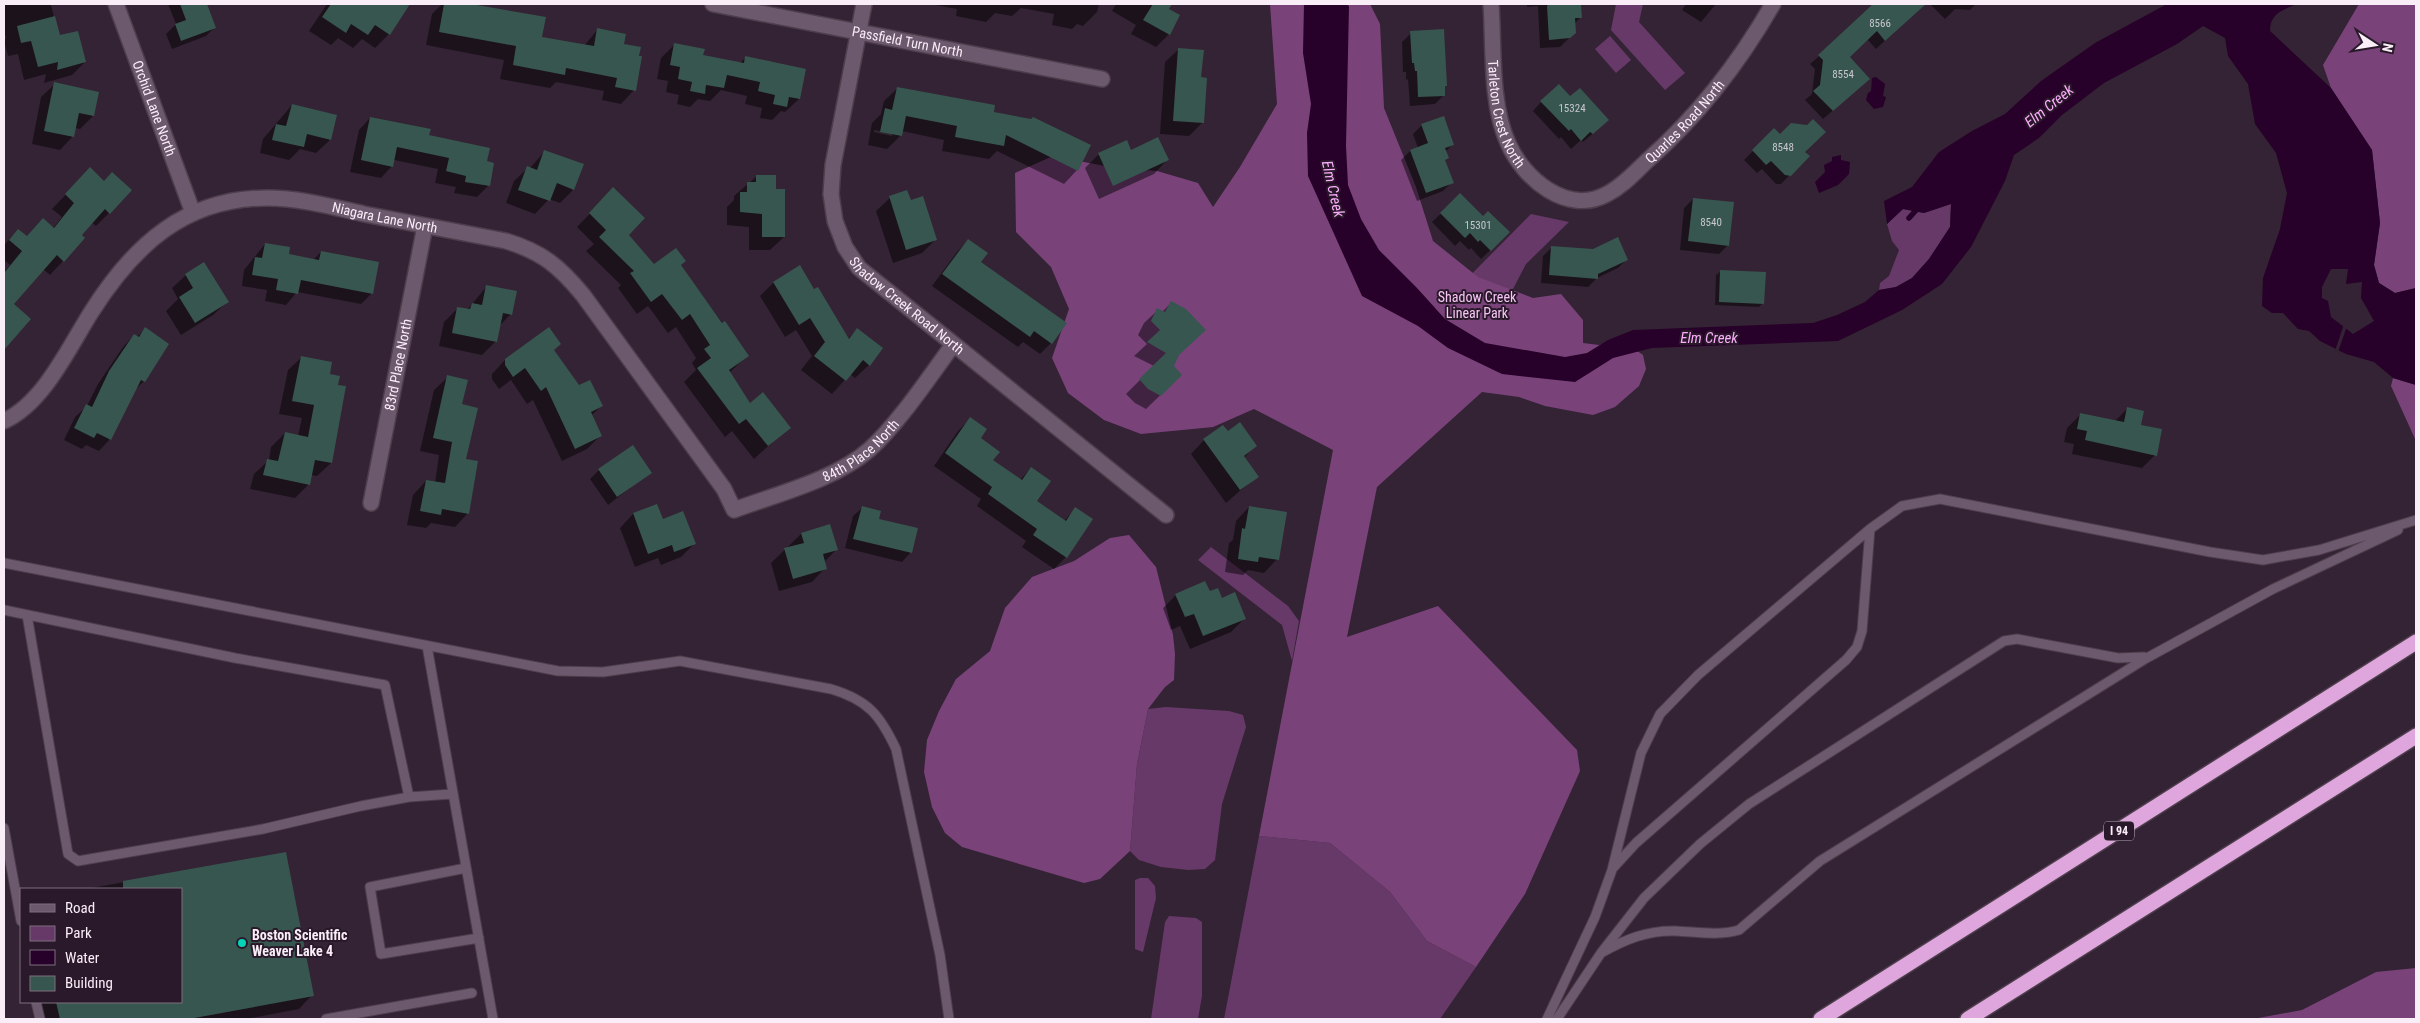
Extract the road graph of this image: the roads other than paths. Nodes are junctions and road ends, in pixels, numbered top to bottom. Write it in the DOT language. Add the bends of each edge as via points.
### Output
graph roads {
  1 [pos="116,4"];
  2 [pos="713,4"];
  3 [pos="864,4"];
  4 [pos="1491,4"];
  5 [pos="1773,4"];
  6 [pos="860,33"];
  7 [pos="1102,79"];
  8 [pos="1567,198"];
  9 [pos="193,213"];
  10 [pos="425,226"];
  11 [pos="953,345"];
  12 [pos="4,421"];
  13 [pos="371,503"];
  14 [pos="734,510"];
  15 [pos="1166,515"];
  16 [pos="2416,521"];
  17 [pos="1870,529"];
  18 [pos="4,563"];
  19 [pos="4,610"];
  20 [pos="27,615"];
  21 [pos="2416,642"];
  22 [pos="427,646"];
  23 [pos="2149,656"];
  24 [pos="2416,736"];
  25 [pos="452,794"];
  26 [pos="409,797"];
  27 [pos="4,828"];
  28 [pos="466,868"];
  29 [pos="1612,870"];
  30 [pos="20,916"];
  31 [pos="479,938"];
  32 [pos="1602,952"];
  33 [pos="472,992"];
  34 [pos="36,1003"];
  35 [pos="37,1019"];
  36 [pos="326,1019"];
  37 [pos="493,1019"];
  38 [pos="950,1019"];
  39 [pos="1547,1019"];
  40 [pos="1557,1019"];
  41 [pos="1821,1019"];
  42 [pos="1968,1019"];
  1 -- 9 [label="street, Orchid Lane North"];
  2 -- 6 [label="street, Passfield Turn North"];
  3 -- 6 [label="street, Shadow Creek Road North"];
  4 -- 8 [label="street, Tarleton Crest North" via="1496,89 1507,142 1517,160 1541,187"];
  5 -- 8 [label="street, Quarles Road North" via="1732,69 1654,155 1606,194 1584,200"];
  6 -- 7 [label="street, Passfield Turn North"];
  6 -- 11 [label="street, Shadow Creek Road North" via="833,164 831,194 835,221 844,247 859,268"];
  9 -- 10 [label="street, Niagara Lane North" via="215,204 245,198 269,198 304,201"];
  9 -- 12 [label="street, Niagara Lane North" via="166,227 139,250 112,280 40,391 24,409"];
  10 -- 13 [label="street, 83rd Place North"];
  10 -- 14 [label="street, Niagara Lane North" via="528,248 547,258 566,275 584,295 716,477"];
  11 -- 14 [label="street, 84th Place North" via="870,450 826,476"];
  11 -- 15 [label="street, Shadow Creek Road North"];
  16 -- 17 [label="lane" via="2319,550 2263,560 1940,499 1902,506"];
  16 -- 23 [label="lane" via="2220,616"];
  17 -- 29 [label="lane" via="1698,675 1660,714 1641,753"];
  17 -- 29 [label="lane" via="1862,631 1856,647 1846,660 1636,843"];
  18 -- 22 [label="lane"];
  19 -- 20 [label="lane"];
  20 -- 26 [label="lane" via="385,685"];
  20 -- 26 [label="lane" via="68,854 78,861 264,829"];
  21 -- 41 [label="highway, I 94"];
  22 -- 25 [label="lane"];
  22 -- 38 [label="lane" via="558,672 602,672 680,661 854,696 883,722 896,749 940,955"];
  23 -- 32 [label="lane" via="1820,861 1739,930 1724,934 1674,931 1644,934"];
  23 -- 32 [label="lane" via="2118,658 2044,642 2004,641 1749,804 1670,871 1644,898"];
  24 -- 42 [label="highway"];
  25 -- 26 [label="lane"];
  25 -- 28 [label="lane"];
  27 -- 30 [label="lane"];
  28 -- 31 [label="lane"];
  28 -- 31 [label="lane" via="370,887 381,954"];
  29 -- 39 [label="lane" via="1595,917"];
  31 -- 37 [label="lane"];
  32 -- 40 [label="lane"];
  33 -- 36 [label="lane"];
  34 -- 35 [label="lane"];
}
